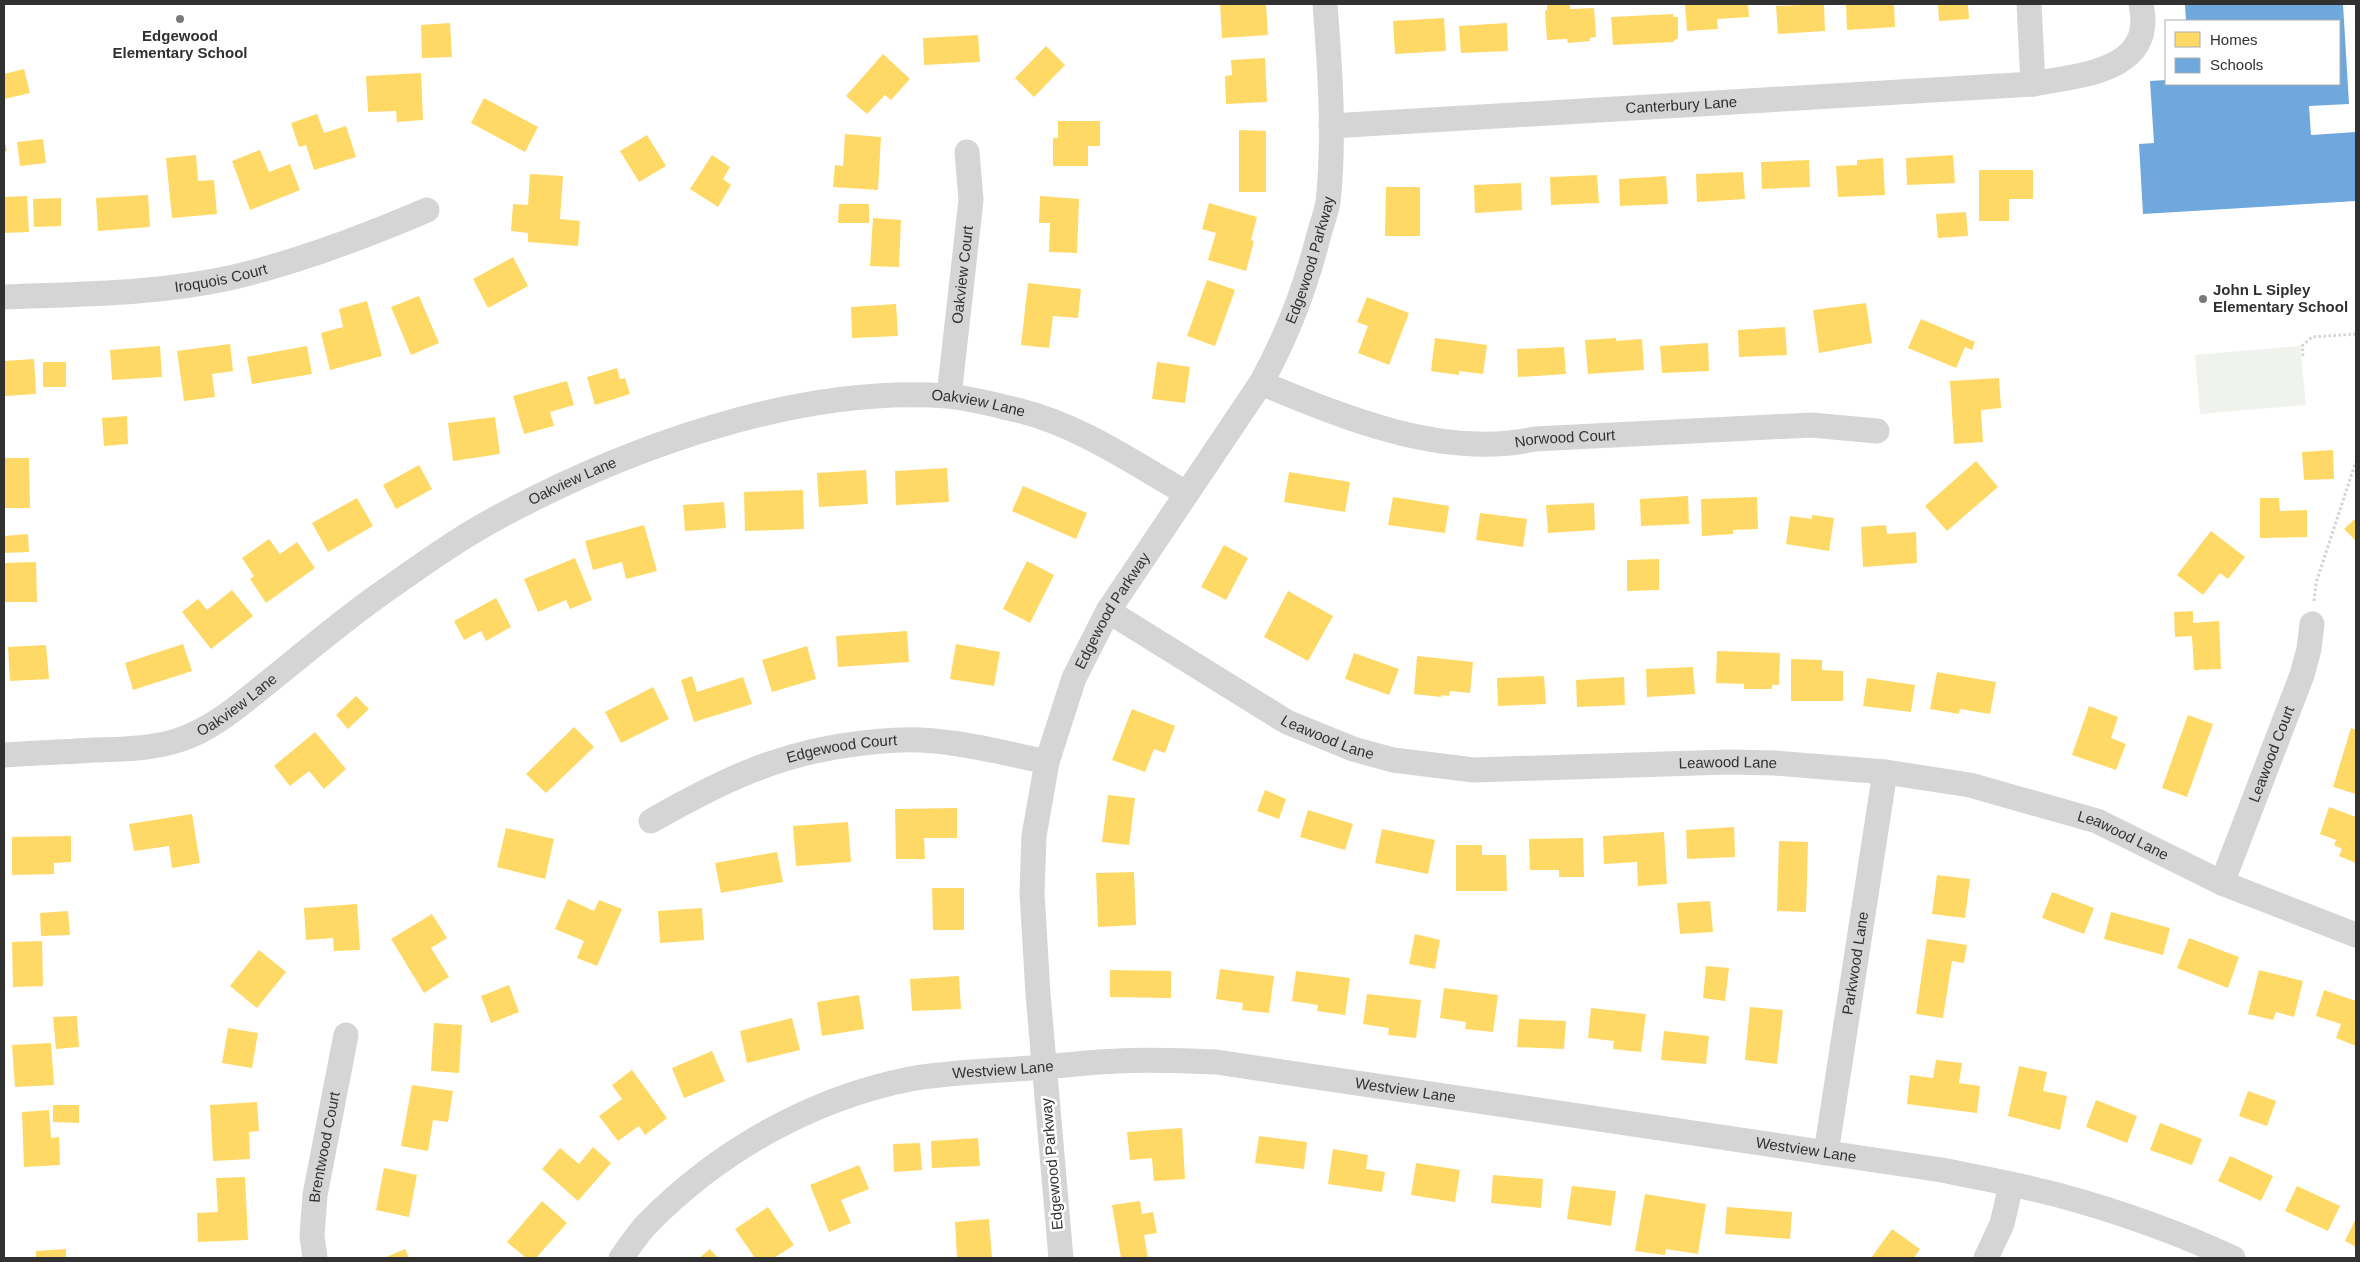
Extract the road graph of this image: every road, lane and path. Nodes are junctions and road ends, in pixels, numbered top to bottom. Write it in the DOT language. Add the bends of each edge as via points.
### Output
graph roads {
  1 [pos="1325,4"];
  2 [pos="2029,4"];
  3 [pos="2141,4"];
  4 [pos="2033,84"];
  5 [pos="1331,126"];
  6 [pos="967,152"];
  7 [pos="427,210"];
  8 [pos="4,297"];
  9 [pos="2356,334"];
  10 [pos="2303,356"];
  11 [pos="1261,383"];
  12 [pos="949,396"];
  13 [pos="1878,431"];
  14 [pos="2356,461"];
  15 [pos="1186,493"];
  16 [pos="1108,611"];
  17 [pos="2312,624"];
  18 [pos="4,754"];
  19 [pos="1047,762"];
  20 [pos="1885,772"];
  21 [pos="650,821"];
  22 [pos="2222,883"];
  23 [pos="2356,935"];
  24 [pos="346,1035"];
  25 [pos="1044,1067"];
  26 [pos="1826,1153"];
  27 [pos="2011,1185"];
  28 [pos="315,1258"];
  29 [pos="621,1258"];
  30 [pos="1061,1258"];
  31 [pos="1986,1258"];
  32 [pos="2233,1258"];
  1 -- 5 [label="street, Edgewood Parkway"];
  2 -- 4 [label="street"];
  3 -- 4 [label="street, Canterbury Lane" via="2142,29 2136,47 2122,61 2102,71"];
  4 -- 5 [label="street, Canterbury Lane"];
  5 -- 11 [label="street, Edgewood Parkway" via="1328,202 1313,258 1287,329"];
  6 -- 12 [label="street, Oakview Court" via="971,200"];
  7 -- 8 [label="street, Iroquois Court" via="330,250 233,277 143,290"];
  9 -- 10 [label="path" via="2312,337 2302,346"];
  11 -- 13 [label="street, Norwood Court" via="1329,412 1368,424 1410,436 1461,442 1509,444 1535,439 1811,425"];
  11 -- 15 [label="street, Edgewood Parkway"];
  12 -- 15 [label="street, Oakview Lane" via="1019,410 1081,432"];
  12 -- 18 [label="street, Oakview Lane" via="884,396 791,408 657,447 603,468 491,521 352,614 236,708 182,740 138,748"];
  14 -- 17 [label="path" via="2316,583"];
  15 -- 16 [label="street, Edgewood Parkway"];
  16 -- 19 [label="street, Edgewood Parkway" via="1074,678"];
  16 -- 20 [label="street, Leawood Lane" via="1287,722 1353,749 1393,760 1474,770 1728,762"];
  17 -- 22 [label="street, Leawood Court" via="2302,675"];
  19 -- 21 [label="street, Edgewood Court" via="920,740 837,746 801,753 737,775"];
  19 -- 25 [label="street, Edgewood Parkway" via="1031,862"];
  20 -- 22 [label="street, Leawood Lane" via="1970,785 2096,821"];
  20 -- 26 [label="street, Parkwood Lane"];
  22 -- 23 [label="street, Leawood Lane"];
  24 -- 28 [label="street, Brentwood Court" via="315,1195 312,1236"];
  25 -- 26 [label="street, Westview Lane" via="1128,1060 1216,1062"];
  25 -- 29 [label="street, Westview Lane" via="911,1079 864,1090 821,1106 774,1128 702,1176 646,1226"];
  25 -- 30 [label="street, Edgewood Parkway"];
  26 -- 27 [label="street, Westview Lane" via="1942,1170"];
  27 -- 31 [label="street" via="2002,1224"];
  27 -- 32 [label="street, Westview Lane" via="2094,1205"];
}
